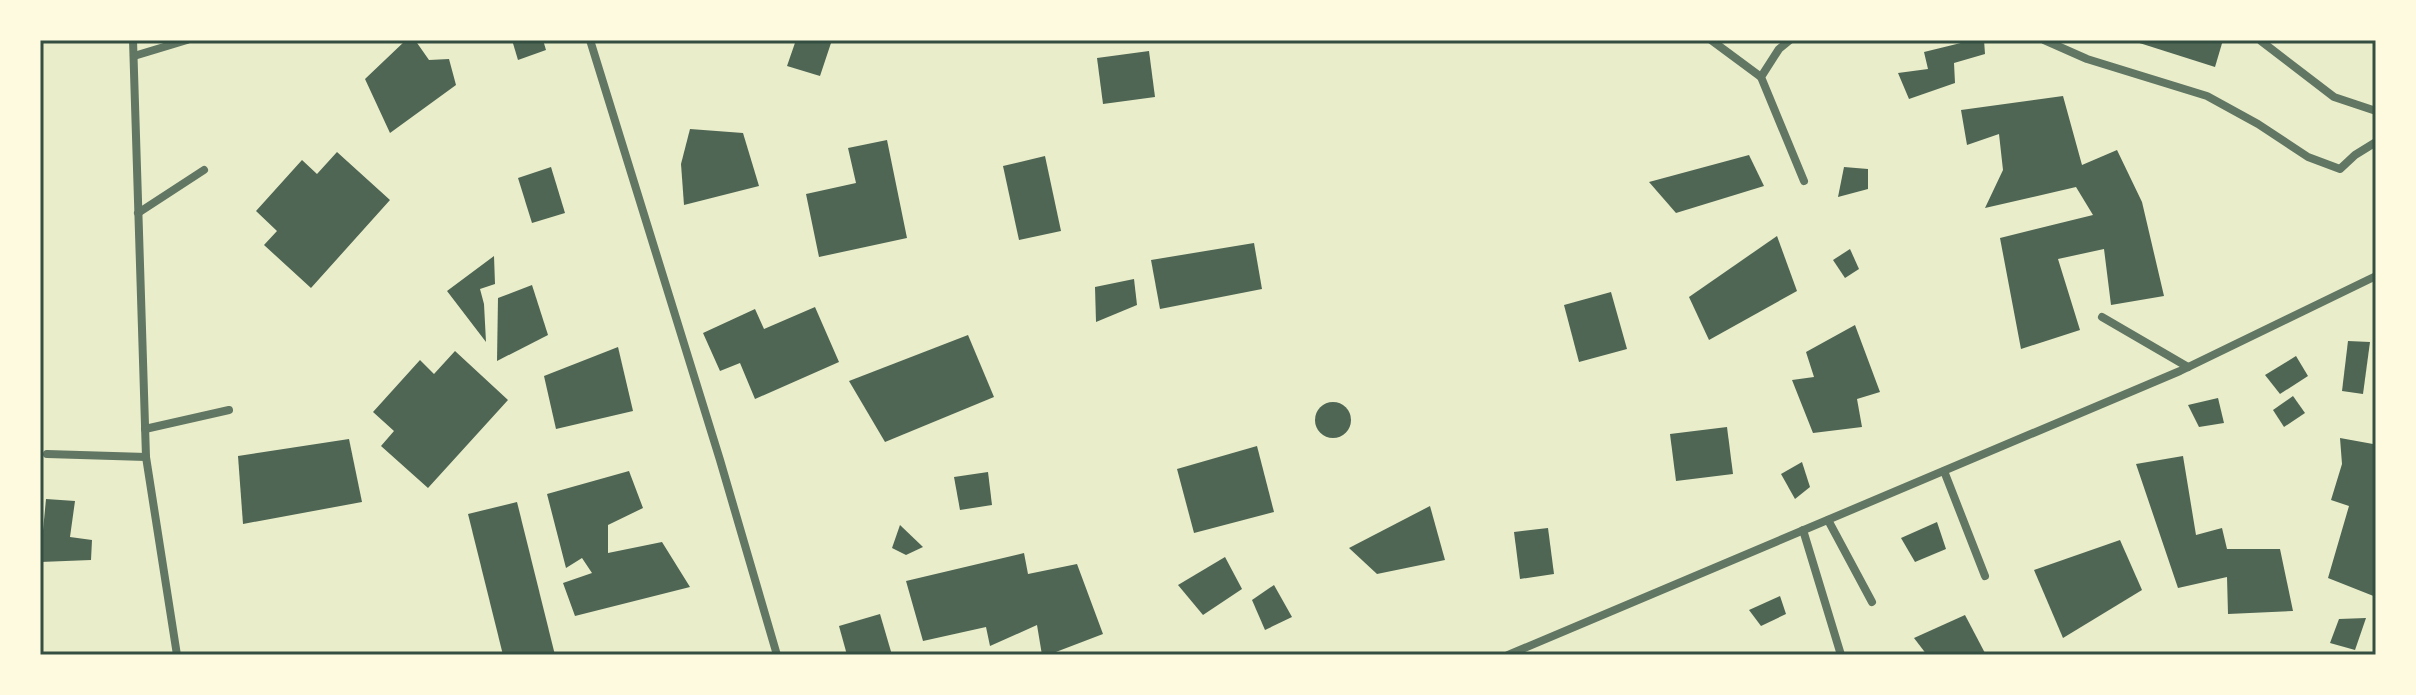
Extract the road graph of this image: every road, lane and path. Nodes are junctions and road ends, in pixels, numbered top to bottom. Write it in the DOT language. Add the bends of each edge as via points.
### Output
graph roads {
  1 [pos="133,40"];
  2 [pos="187,40"];
  3 [pos="590,40"];
  4 [pos="1711,40"];
  5 [pos="1790,40"];
  6 [pos="2044,40"];
  7 [pos="2261,41"];
  8 [pos="134,56"];
  9 [pos="1761,77"];
  10 [pos="2376,111"];
  11 [pos="2376,142"];
  12 [pos="204,170"];
  13 [pos="1804,181"];
  14 [pos="138,213"];
  15 [pos="2376,276"];
  16 [pos="2102,317"];
  17 [pos="2188,367"];
  18 [pos="229,410"];
  19 [pos="145,429"];
  20 [pos="47,454"];
  21 [pos="146,457"];
  22 [pos="1944,471"];
  23 [pos="1828,520"];
  24 [pos="1803,530"];
  25 [pos="1985,576"];
  26 [pos="1872,602"];
  27 [pos="177,655"];
  28 [pos="777,655"];
  29 [pos="1508,655"];
  30 [pos="1841,655"];
  1 -- 8 [label="street"];
  2 -- 8 [label="street"];
  3 -- 28 [label="street"];
  4 -- 9 [label="street"];
  5 -- 9 [label="street"];
  6 -- 11 [label="street" via="2207,96 2308,157 2340,169"];
  7 -- 10 [label="street" via="2334,97"];
  8 -- 14 [label="street"];
  9 -- 13 [label="street"];
  12 -- 14 [label="street"];
  14 -- 19 [label="street"];
  15 -- 17 [label="street"];
  16 -- 17 [label="street"];
  17 -- 22 [label="street"];
  18 -- 19 [label="street"];
  19 -- 21 [label="street"];
  20 -- 21 [label="street"];
  21 -- 27 [label="street"];
  22 -- 23 [label="street"];
  22 -- 25 [label="street"];
  23 -- 24 [label="street"];
  23 -- 26 [label="street"];
  24 -- 29 [label="street"];
  24 -- 30 [label="street"];
}
